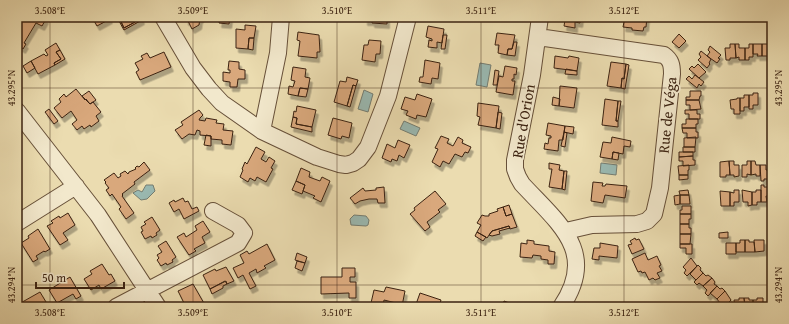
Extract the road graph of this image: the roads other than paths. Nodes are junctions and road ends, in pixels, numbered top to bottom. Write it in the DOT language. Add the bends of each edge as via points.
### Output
graph roads {
  1 [pos="163,17"];
  2 [pos="281,17"];
  3 [pos="408,17"];
  4 [pos="540,17"];
  5 [pos="538,37"];
  6 [pos="17,111"];
  7 [pos="262,131"];
  8 [pos="76,186"];
  9 [pos="213,211"];
  10 [pos="17,223"];
  11 [pos="566,231"];
  12 [pos="148,290"];
  13 [pos="116,307"];
  14 [pos="158,307"];
  15 [pos="561,307"];
  1 -- 7 [label="street" via="193,68 209,89 222,103"];
  2 -- 7 [label="street" via="278,53"];
  3 -- 7 [label="street" via="388,96 368,148 359,160 346,165 338,164"];
  4 -- 5 [label="street, Rue d'Orion"];
  5 -- 11 [label="street, Rue d'Orion" via="515,169 522,184"];
  5 -- 11 [label="street, Rue de Véga" via="664,55 672,66 660,188 654,214 647,221 636,224 592,225"];
  6 -- 8 [label="street"];
  8 -- 10 [label="street"];
  8 -- 12 [label="street"];
  9 -- 12 [label="street" via="238,225 244,233 238,243"];
  11 -- 15 [label="street, Rue d'Orion" via="574,247 576,273 572,290"];
  12 -- 13 [label="street"];
  12 -- 14 [label="street"];
}
